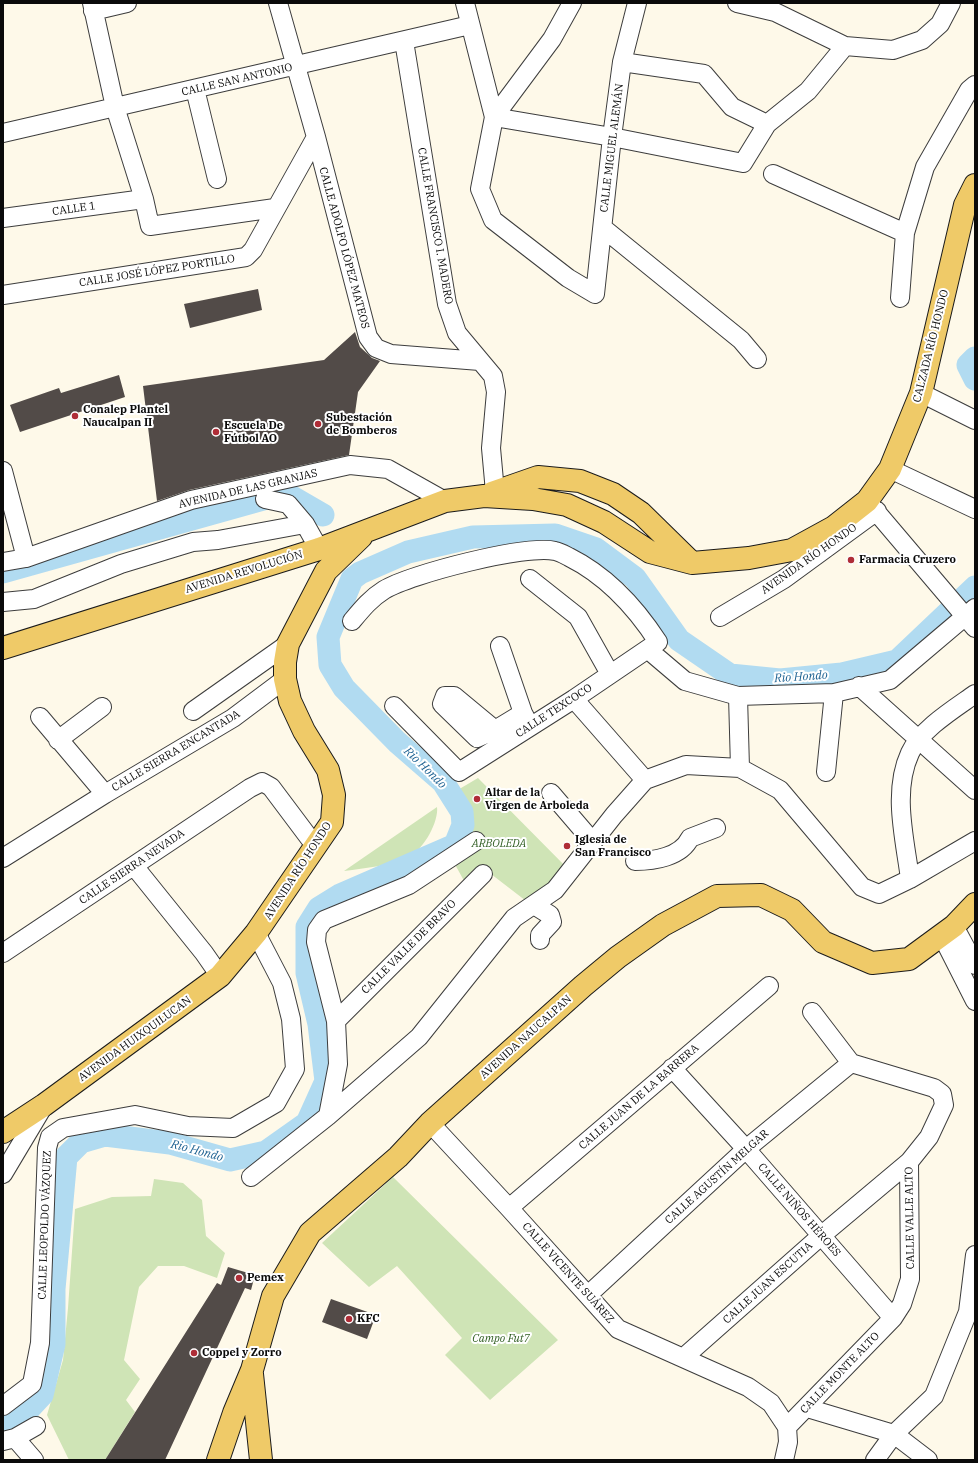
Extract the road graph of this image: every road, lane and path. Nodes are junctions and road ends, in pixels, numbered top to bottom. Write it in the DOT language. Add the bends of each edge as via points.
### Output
graph roads {
  1 [pos="127,3"];
  2 [pos="278,3"];
  3 [pos="464,3"];
  4 [pos="572,3"];
  5 [pos="637,3"];
  6 [pos="737,3"];
  7 [pos="951,3"];
  8 [pos="92,7"];
  9 [pos="470,25"];
  10 [pos="404,41"];
  11 [pos="845,46"];
  12 [pos="622,62"];
  13 [pos="295,66"];
  14 [pos="975,84"];
  15 [pos="195,90"];
  16 [pos="115,107"];
  17 [pos="494,117"];
  18 [pos="767,124"];
  19 [pos="3,132"];
  20 [pos="316,137"];
  21 [pos="612,137"];
  22 [pos="773,174"];
  23 [pos="217,179"];
  24 [pos="975,185"];
  25 [pos="144,199"];
  26 [pos="275,208"];
  27 [pos="3,218"];
  28 [pos="603,228"];
  29 [pos="905,233"];
  30 [pos="3,295"];
  31 [pos="900,298"];
  32 [pos="757,359"];
  33 [pos="480,361"];
  34 [pos="921,394"];
  35 [pos="975,420"];
  36 [pos="890,469"];
  37 [pos="3,471"];
  38 [pos="490,494"];
  39 [pos="265,499"];
  40 [pos="445,501"];
  41 [pos="872,506"];
  42 [pos="975,509"];
  43 [pos="305,524"];
  44 [pos="365,532"];
  45 [pos="319,549"];
  46 [pos="26,558"];
  47 [pos="3,562"];
  48 [pos="692,562"];
  49 [pos="326,571"];
  50 [pos="530,579"];
  51 [pos="3,602"];
  52 [pos="968,616"];
  53 [pos="720,617"];
  54 [pos="352,621"];
  55 [pos="288,644"];
  56 [pos="500,646"];
  57 [pos="654,646"];
  58 [pos="3,648"];
  59 [pos="610,674"];
  60 [pos="285,678"];
  61 [pos="860,686"];
  62 [pos="834,692"];
  63 [pos="975,694"];
  64 [pos="738,696"];
  65 [pos="574,699"];
  66 [pos="394,706"];
  67 [pos="102,707"];
  68 [pos="193,711"];
  69 [pos="40,717"];
  70 [pos="526,719"];
  71 [pos="495,730"];
  72 [pos="58,740"];
  73 [pos="919,740"];
  74 [pos="740,768"];
  75 [pos="826,772"];
  76 [pos="645,780"];
  77 [pos="975,790"];
  78 [pos="551,793"];
  79 [pos="105,794"];
  80 [pos="716,828"];
  81 [pos="476,841"];
  82 [pos="975,841"];
  83 [pos="593,842"];
  84 [pos="316,847"];
  85 [pos="3,858"];
  86 [pos="635,861"];
  87 [pos="134,866"];
  88 [pos="483,874"];
  89 [pos="910,880"];
  90 [pos="534,904"];
  91 [pos="975,904"];
  92 [pos="948,931"];
  93 [pos="256,933"];
  94 [pos="540,940"];
  95 [pos="6,945"];
  96 [pos="975,965"];
  97 [pos="220,976"];
  98 [pos="769,986"];
  99 [pos="975,1001"];
  100 [pos="812,1012"];
  101 [pos="336,1021"];
  102 [pos="851,1063"];
  103 [pos="672,1068"];
  104 [pos="44,1105"];
  105 [pos="328,1116"];
  106 [pos="430,1123"];
  107 [pos="3,1132"];
  108 [pos="746,1149"];
  109 [pos="909,1162"];
  110 [pos="3,1174"];
  111 [pos="251,1177"];
  112 [pos="510,1208"];
  113 [pos="822,1235"];
  114 [pos="975,1255"];
  115 [pos="588,1295"];
  116 [pos="972,1312"];
  117 [pos="893,1318"];
  118 [pos="683,1358"];
  119 [pos="252,1370"];
  120 [pos="4,1403"];
  121 [pos="807,1408"];
  122 [pos="36,1426"];
  123 [pos="787,1427"];
  124 [pos="894,1434"];
  125 [pos="9,1440"];
  126 [pos="34,1460"];
  127 [pos="218,1460"];
  128 [pos="261,1460"];
  129 [pos="784,1460"];
  130 [pos="875,1460"];
  131 [pos="928,1460"];
  1 -- 8 [label="street"];
  2 -- 13 [label="street, CALLE ADOLFO LÓPEZ MATEOS"];
  3 -- 9 [label="street"];
  4 -- 17 [label="street" via="552,39"];
  5 -- 12 [label="street, CALLE MIGUEL ALEMÁN"];
  6 -- 11 [label="street" via="775,12"];
  7 -- 11 [label="street" via="940,24 922,40 893,50"];
  8 -- 16 [label="street"];
  9 -- 10 [label="street, CALLE SAN ANTONIO"];
  9 -- 17 [label="street"];
  10 -- 13 [label="street, CALLE SAN ANTONIO"];
  10 -- 33 [label="street, CALLE FRANCISCO I. MADERO" via="447,304 457,333"];
  11 -- 18 [label="street" via="808,91"];
  12 -- 18 [label="street" via="704,74 732,107"];
  12 -- 21 [label="street, CALLE MIGUEL ALEMÁN"];
  13 -- 15 [label="street, CALLE SAN ANTONIO"];
  13 -- 20 [label="street, CALLE ADOLFO LÓPEZ MATEOS"];
  14 -- 29 [label="street" via="969,90 925,167"];
  15 -- 16 [label="street, CALLE SAN ANTONIO"];
  15 -- 23 [label="street"];
  16 -- 19 [label="street, CALLE SAN ANTONIO"];
  16 -- 25 [label="street"];
  17 -- 21 [label="street"];
  17 -- 28 [label="street, CALLE MIGUEL ALEMÁN" via="480,189 494,220 568,278 595,294"];
  18 -- 21 [label="street" via="744,163"];
  20 -- 26 [label="street, CALLE JOSÉ LÓPEZ PORTILLO"];
  20 -- 33 [label="street, CALLE ADOLFO LÓPEZ MATEOS" via="368,337 376,348 391,354"];
  21 -- 28 [label="street, CALLE MIGUEL ALEMÁN"];
  22 -- 29 [label="street"];
  24 -- 34 [label="main road, CALZADA RÍO HONDO" via="965,205"];
  25 -- 26 [label="street" via="150,226"];
  25 -- 27 [label="street, CALLE 1"];
  26 -- 30 [label="street, CALLE JOSÉ LÓPEZ PORTILLO" via="253,250 246,257"];
  28 -- 32 [label="street" via="741,340"];
  29 -- 31 [label="street"];
  33 -- 38 [label="street, CALLE FRANCISCO I. MADERO" via="494,376 496,392"];
  34 -- 35 [label="street"];
  34 -- 36 [label="main road, CALZADA RÍO HONDO"];
  36 -- 41 [label="main road, CALZADA RÍO HONDO"];
  36 -- 42 [label="street"];
  37 -- 46 [label="street"];
  38 -- 40 [label="main road, AVENIDA REVOLUCIÓN"];
  38 -- 48 [label="main road, AVENIDA REVOLUCIÓN" via="567,505 604,522 650,552"];
  38 -- 48 [label="main road, AVENIDA REVOLUCIÓN" via="538,477 580,481 613,494 641,513"];
  39 -- 43 [label="street" via="288,504"];
  40 -- 44 [label="main road, AVENIDA REVOLUCIÓN"];
  40 -- 46 [label="street, AVENIDA DE LAS GRANJAS" via="388,469 350,466 191,500"];
  41 -- 48 [label="main road, CALZADA RÍO HONDO" via="792,550 749,558"];
  41 -- 52 [label="street" via="944,593"];
  41 -- 53 [label="street, AVENIDA RÍO HONDO" via="784,579"];
  43 -- 45 [label="street"];
  43 -- 51 [label="street" via="193,542 120,564 34,599"];
  44 -- 45 [label="main road, AVENIDA REVOLUCIÓN"];
  44 -- 49 [label="main road, AVENIDA RÍO HONDO"];
  45 -- 49 [label="main road"];
  45 -- 58 [label="main road, AVENIDA REVOLUCIÓN"];
  46 -- 47 [label="street, AVENIDA DE LAS GRANJAS"];
  49 -- 55 [label="main road, AVENIDA RÍO HONDO"];
  50 -- 59 [label="street" via="578,617"];
  52 -- 61 [label="street" via="890,680"];
  54 -- 57 [label="street" via="368,601 385,589 420,576 457,565 530,550 555,551 584,564 607,581 642,617"];
  55 -- 60 [label="main road, AVENIDA RÍO HONDO"];
  55 -- 68 [label="street"];
  56 -- 70 [label="street"];
  57 -- 59 [label="street, CALLE TEXCOCO"];
  57 -- 64 [label="street" via="652,653 685,682"];
  59 -- 65 [label="street, CALLE TEXCOCO"];
  60 -- 79 [label="street, CALLE SIERRA ENCANTADA" via="233,718"];
  60 -- 84 [label="main road, AVENIDA RÍO HONDO" via="290,701 304,731 328,770 334,795 332,822"];
  61 -- 62 [label="street"];
  61 -- 73 [label="street"];
  62 -- 64 [label="street"];
  62 -- 75 [label="street"];
  63 -- 73 [label="street" via="935,724"];
  64 -- 74 [label="street"];
  65 -- 70 [label="street, CALLE TEXCOCO"];
  65 -- 76 [label="street"];
  66 -- 70 [label="street, CALLE TEXCOCO" via="459,772"];
  67 -- 72 [label="street"];
  69 -- 72 [label="street, CALLE SIERRA ENCANTADA"];
  70 -- 71 [label="street"];
  71 -- 71 [label="street" via="454,696 445,696 442,704 477,738"];
  72 -- 79 [label="street, CALLE SIERRA ENCANTADA"];
  73 -- 77 [label="street"];
  73 -- 89 [label="street" via="910,753 900,805"];
  74 -- 76 [label="street" via="686,765"];
  74 -- 89 [label="street" via="780,790 862,887 879,894"];
  76 -- 83 [label="street"];
  78 -- 83 [label="street"];
  79 -- 85 [label="street, CALLE SIERRA ENCANTADA"];
  80 -- 86 [label="street" via="690,838 686,846 673,854 652,861"];
  81 -- 101 [label="street" via="409,885 324,920 317,930 316,942"];
  82 -- 89 [label="street"];
  83 -- 90 [label="street" via="555,890"];
  84 -- 87 [label="street, CALLE SIERRA NEVADA" via="271,787 262,782"];
  84 -- 93 [label="main road, AVENIDA RÍO HONDO"];
  87 -- 95 [label="street, CALLE SIERRA NEVADA"];
  87 -- 97 [label="street" via="204,952"];
  88 -- 101 [label="street, CALLE VALLE DE BRAVO"];
  90 -- 94 [label="street" via="550,915 552,922 540,935"];
  90 -- 105 [label="street" via="514,918 419,1037"];
  91 -- 92 [label="main road, AVENIDA NAUCALPAN"];
  92 -- 96 [label="street"];
  92 -- 99 [label="street"];
  92 -- 106 [label="main road, AVENIDA NAUCALPAN" via="909,959 872,963 823,942 792,910 761,894 716,896 663,925 618,957"];
  93 -- 97 [label="main road, AVENIDA HUIXQUILUCAN"];
  93 -- 120 [label="street, CALLE LEOPOLDO VÁZQUEZ" via="282,983 291,1020 295,1069 276,1103 233,1128 188,1126 135,1115 63,1128 50,1137 47,1148 40,1343 32,1384"];
  97 -- 104 [label="main road, AVENIDA HUIXQUILUCAN"];
  98 -- 103 [label="street, CALLE JUAN DE LA BARRERA"];
  100 -- 102 [label="street"];
  101 -- 105 [label="street" via="338,1064"];
  102 -- 108 [label="street, CALLE AGUSTÍN MELGAR"];
  102 -- 109 [label="street, CALLE VALLE ALTO" via="934,1088 942,1094 944,1105 929,1137"];
  103 -- 108 [label="street, CALLE NIÑOS HÉROES"];
  103 -- 112 [label="street, CALLE JUAN DE LA BARRERA"];
  104 -- 107 [label="main road, AVENIDA HUIXQUILUCAN"];
  104 -- 110 [label="street"];
  105 -- 111 [label="street"];
  106 -- 112 [label="street, CALLE VICENTE SUÁREZ"];
  106 -- 119 [label="main road, AVENIDA NAUCALPAN" via="398,1157 310,1233 273,1296"];
  108 -- 113 [label="street, CALLE NIÑOS HÉROES"];
  108 -- 115 [label="street, CALLE AGUSTÍN MELGAR"];
  109 -- 113 [label="street, CALLE JUAN ESCUTIA"];
  109 -- 117 [label="street, CALLE VALLE ALTO" via="910,1279 902,1304"];
  112 -- 115 [label="street, CALLE VICENTE SUÁREZ"];
  113 -- 117 [label="street, CALLE NIÑOS HÉROES"];
  113 -- 118 [label="street, CALLE JUAN ESCUTIA"];
  114 -- 116 [label="street"];
  115 -- 118 [label="street, CALLE VICENTE SUÁREZ" via="618,1329"];
  116 -- 124 [label="street" via="934,1396"];
  117 -- 121 [label="street, CALLE MONTE ALTO"];
  118 -- 123 [label="street, CALLE VICENTE SUÁREZ" via="748,1387 771,1403"];
  119 -- 127 [label="main road, AVENIDA NAUCALPAN"];
  119 -- 128 [label="main road"];
  121 -- 123 [label="street, CALLE MONTE ALTO"];
  121 -- 124 [label="street"];
  122 -- 125 [label="street"];
  123 -- 129 [label="street" via="788,1442"];
  124 -- 130 [label="street"];
  124 -- 131 [label="street"];
  125 -- 126 [label="street"];
}
